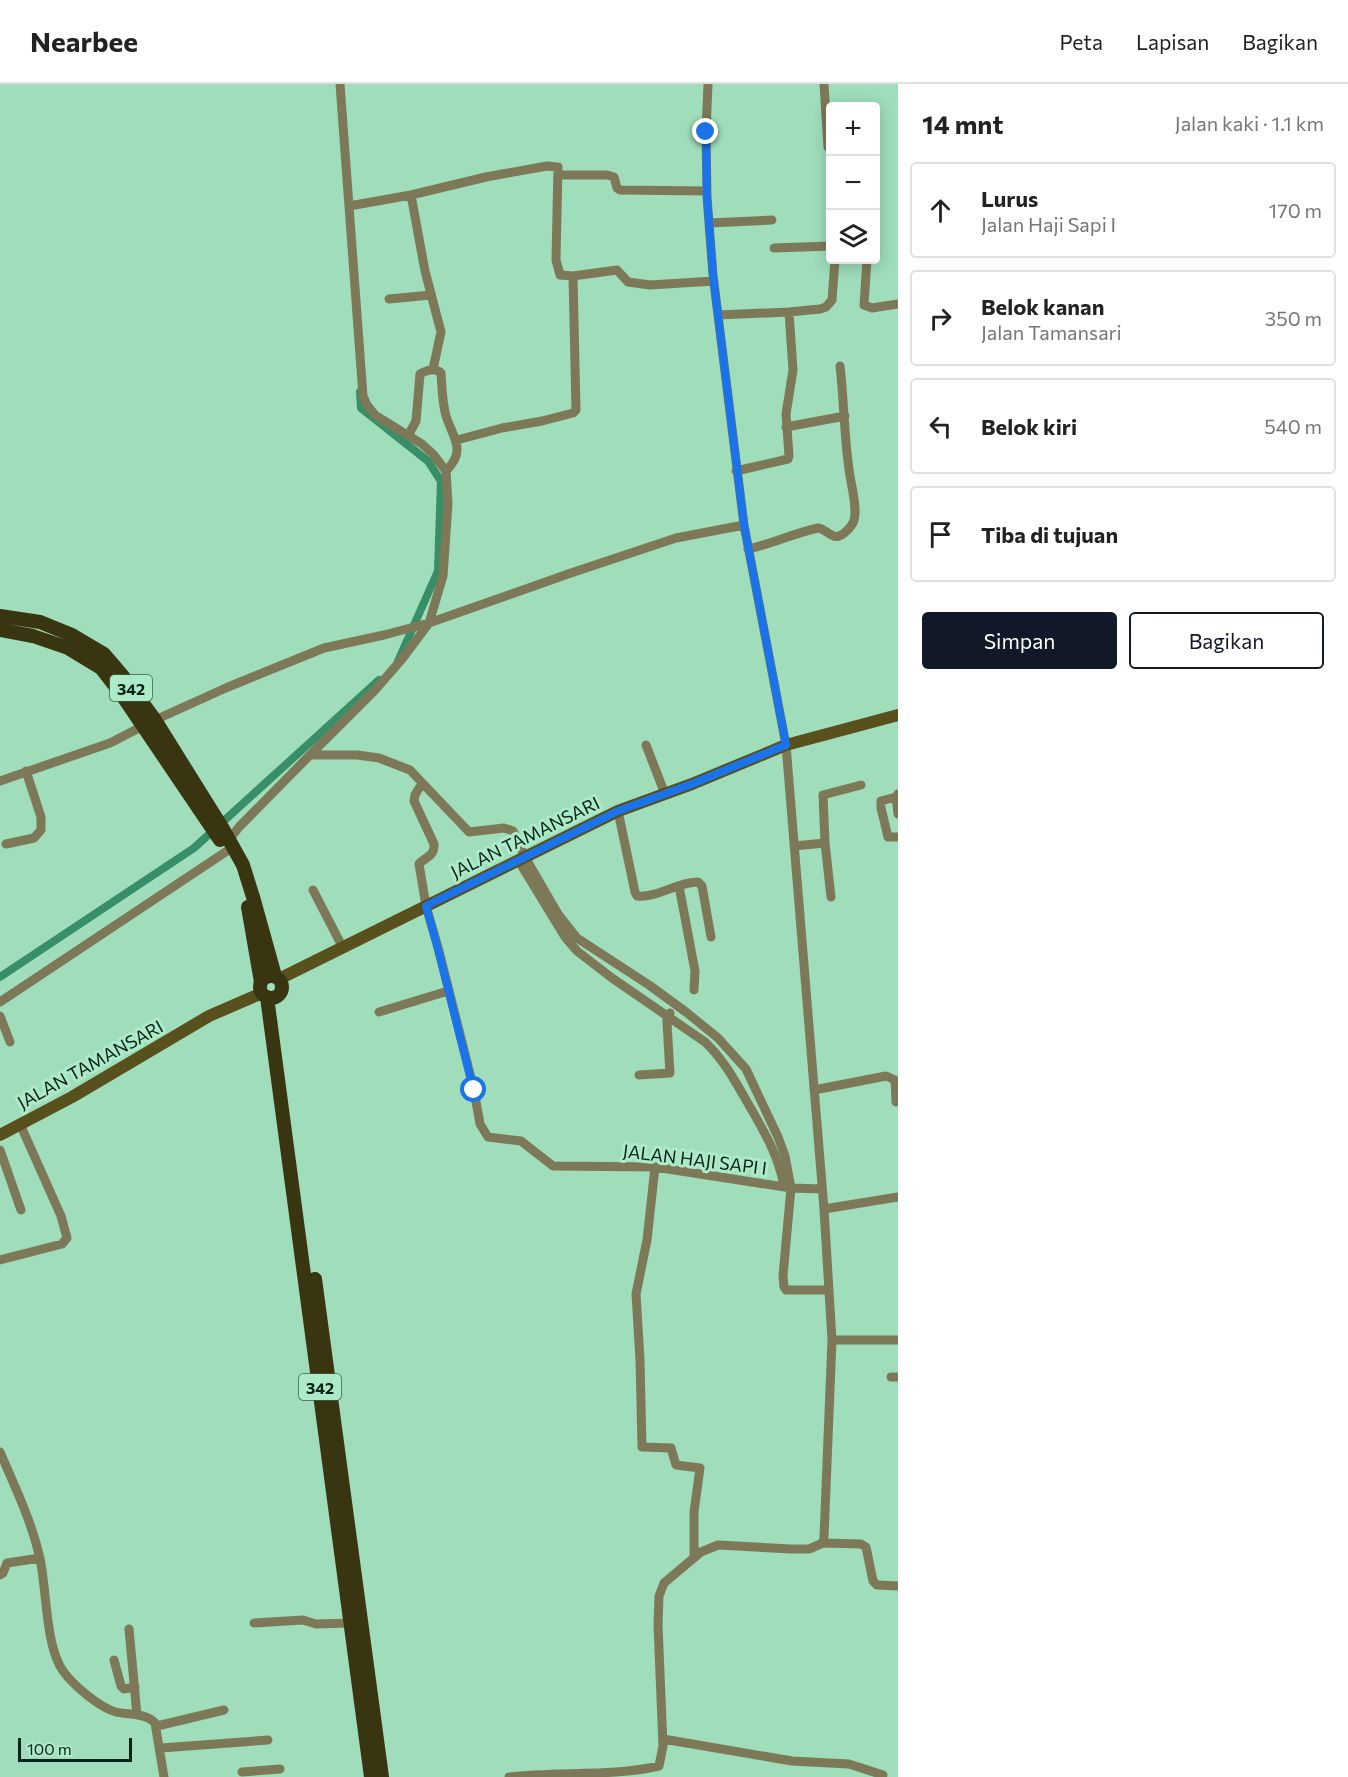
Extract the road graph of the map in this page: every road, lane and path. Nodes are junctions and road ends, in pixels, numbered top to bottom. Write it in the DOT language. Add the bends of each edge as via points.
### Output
graph roads {
  1 [pos="340,84"];
  2 [pos="708,84"];
  3 [pos="824,84"];
  4 [pos="826,116"];
  5 [pos="559,175"];
  6 [pos="707,191"];
  7 [pos="411,195"];
  8 [pos="349,206"];
  9 [pos="772,220"];
  10 [pos="709,223"];
  11 [pos="826,246"];
  12 [pos="774,248"];
  13 [pos="835,264"];
  14 [pos="867,264"];
  15 [pos="573,276"];
  16 [pos="714,281"];
  17 [pos="431,296"];
  18 [pos="389,299"];
  19 [pos="898,304"];
  20 [pos="789,312"];
  21 [pos="718,315"];
  22 [pos="840,366"];
  23 [pos="433,369"];
  24 [pos="845,416"];
  25 [pos="786,428"];
  26 [pos="409,434"];
  27 [pos="457,440"];
  28 [pos="446,471"];
  29 [pos="736,471"];
  30 [pos="744,525"];
  31 [pos="748,549"];
  32 [pos="0,616"];
  33 [pos="426,624"];
  34 [pos="0,630"];
  35 [pos="101,660"];
  36 [pos="898,715"];
  37 [pos="149,723"];
  38 [pos="646,745"];
  39 [pos="786,745"];
  40 [pos="310,755"];
  41 [pos="26,771"];
  42 [pos="0,782"];
  43 [pos="422,783"];
  44 [pos="861,785"];
  45 [pos="665,794"];
  46 [pos="897,795"];
  47 [pos="618,811"];
  48 [pos="898,814"];
  49 [pos="898,837"];
  50 [pos="226,843"];
  51 [pos="825,843"];
  52 [pos="6,844"];
  53 [pos="794,846"];
  54 [pos="522,859"];
  55 [pos="678,886"];
  56 [pos="313,890"];
  57 [pos="831,897"];
  58 [pos="426,906"];
  59 [pos="711,937"];
  60 [pos="343,948"];
  61 [pos="277,978"];
  62 [pos="694,990"];
  63 [pos="266,992"];
  64 [pos="448,992"];
  65 [pos="0,1002"];
  66 [pos="679,1008"];
  67 [pos="380,1012"];
  68 [pos="667,1015"];
  69 [pos="0,1017"];
  70 [pos="10,1042"];
  71 [pos="639,1075"];
  72 [pos="814,1090"];
  73 [pos="896,1102"];
  74 [pos="20,1124"];
  75 [pos="0,1135"];
  76 [pos="0,1150"];
  77 [pos="655,1167"];
  78 [pos="787,1187"];
  79 [pos="822,1189"];
  80 [pos="898,1197"];
  81 [pos="824,1209"];
  82 [pos="21,1210"];
  83 [pos="0,1260"];
  84 [pos="829,1290"];
  85 [pos="832,1340"];
  86 [pos="898,1340"];
  87 [pos="331,1431"];
  88 [pos="0,1452"];
  89 [pos="823,1543"];
  90 [pos="694,1557"];
  91 [pos="40,1558"];
  92 [pos="0,1575"];
  93 [pos="898,1586"];
  94 [pos="254,1623"];
  95 [pos="351,1623"];
  96 [pos="129,1629"];
  97 [pos="114,1660"];
  98 [pos="135,1687"];
  99 [pos="224,1710"];
  100 [pos="368,1712"];
  101 [pos="137,1715"];
  102 [pos="157,1726"];
  103 [pos="663,1739"];
  104 [pos="268,1740"];
  105 [pos="161,1748"];
  106 [pos="280,1769"];
  107 [pos="242,1771"];
  108 [pos="883,1775"];
  109 [pos="606,1776"];
  110 [pos="164,1777"];
  111 [pos="371,1777"];
  112 [pos="382,1777"];
  113 [pos="509,1777"];
  1 -- 8 [label="street"];
  2 -- 6 [label="street"];
  3 -- 4 [label="street"];
  5 -- 6 [label="street" via="607,175 614,177 618,189 626,191"];
  5 -- 7 [label="street" via="558,167 547,166"];
  5 -- 15 [label="street" via="556,260 560,275"];
  6 -- 10 [label="street"];
  7 -- 8 [label="street"];
  7 -- 17 [label="street"];
  8 -- 26 [label="street" via="363,396 375,415"];
  9 -- 10 [label="street"];
  10 -- 16 [label="street"];
  11 -- 12 [label="street"];
  13 -- 20 [label="street" via="830,304"];
  14 -- 19 [label="street" via="864,305 872,308"];
  15 -- 16 [label="street" via="617,270 628,282 650,285"];
  15 -- 27 [label="street" via="576,410"];
  16 -- 21 [label="street"];
  17 -- 18 [label="street"];
  17 -- 23 [label="street" via="441,332"];
  20 -- 21 [label="street"];
  20 -- 25 [label="street" via="793,370"];
  21 -- 29 [label="street"];
  22 -- 24 [label="street"];
  23 -- 26 [label="street" via="420,374 416,421"];
  23 -- 27 [label="street" via="441,373 445,415"];
  24 -- 25 [label="street"];
  24 -- 31 [label="street" via="855,517 850,527 838,537 818,528"];
  25 -- 29 [label="street" via="788,459"];
  26 -- 28 [label="street"];
  27 -- 28 [label="street" via="455,459"];
  28 -- 33 [label="street" via="443,576"];
  29 -- 30 [label="street"];
  30 -- 31 [label="street"];
  30 -- 33 [label="street" via="676,538"];
  31 -- 39 [label="street"];
  32 -- 35 [label="main road, 342" via="40,622 72,635"];
  33 -- 37 [label="street" via="324,648"];
  33 -- 40 [label="street" via="375,690"];
  34 -- 35 [label="main road, 342" via="33,636"];
  35 -- 37 [label="main road, 342" via="122,675"];
  36 -- 39 [label="main road, JALAN TAMANSARI"];
  37 -- 41 [label="street" via="110,743"];
  37 -- 50 [label="main road, 342"];
  38 -- 45 [label="street"];
  39 -- 45 [label="main road, JALAN TAMANSARI"];
  39 -- 53 [label="street"];
  40 -- 43 [label="street" via="379,758 410,771"];
  40 -- 50 [label="street"];
  41 -- 42 [label="street"];
  41 -- 52 [label="street" via="37,802 41,830 34,838"];
  43 -- 54 [label="street" via="469,832 504,828 513,831"];
  43 -- 58 [label="street, JALAN HAJI SAPI I" via="414,801 434,844 432,855 419,864"];
  44 -- 51 [label="street" via="823,795"];
  45 -- 47 [label="main road, JALAN TAMANSARI"];
  46 -- 48 [label="street"];
  46 -- 49 [label="street" via="881,801 881,808 888,837"];
  47 -- 54 [label="main road, JALAN TAMANSARI"];
  47 -- 55 [label="street" via="637,896"];
  50 -- 61 [label="main road, 342" via="243,865"];
  50 -- 63 [label="main road, 342" via="242,882"];
  50 -- 65 [label="street"];
  51 -- 53 [label="street"];
  51 -- 57 [label="street"];
  53 -- 72 [label="street"];
  54 -- 58 [label="main road, JALAN TAMANSARI"];
  54 -- 66 [label="street" via="577,938"];
  54 -- 68 [label="street" via="565,937 577,951"];
  55 -- 59 [label="street" via="690,882 702,886"];
  55 -- 62 [label="street" via="695,971"];
  56 -- 60 [label="street"];
  58 -- 60 [label="main road, JALAN TAMANSARI"];
  58 -- 64 [label="street, JALAN HAJI SAPI I"];
  60 -- 61 [label="main road, JALAN TAMANSARI"];
  61 -- 63 [label="main road" via="267,976"];
  61 -- 63 [label="main road" via="282,983 281,992"];
  63 -- 74 [label="main road, JALAN TAMANSARI" via="209,1016"];
  63 -- 87 [label="main road, 342"];
  64 -- 67 [label="street"];
  64 -- 77 [label="street, JALAN HAJI SAPI I" via="480,1124 488,1137 521,1142 553,1166"];
  66 -- 68 [label="street"];
  66 -- 78 [label="street" via="718,1038 746,1069 785,1156"];
  68 -- 71 [label="street" via="670,1072"];
  68 -- 78 [label="street" via="705,1042 725,1064 770,1141"];
  69 -- 70 [label="street"];
  72 -- 73 [label="street" via="886,1076 895,1080"];
  72 -- 79 [label="street"];
  74 -- 75 [label="main road, JALAN TAMANSARI"];
  74 -- 83 [label="street" via="67,1238 62,1244"];
  76 -- 82 [label="street"];
  77 -- 78 [label="street, JALAN HAJI SAPI I"];
  77 -- 90 [label="street" via="636,1294 642,1447 671,1448 677,1466 700,1467"];
  78 -- 79 [label="street, JALAN HAJI SAPI I"];
  78 -- 84 [label="street" via="785,1289"];
  79 -- 81 [label="street"];
  80 -- 81 [label="street"];
  81 -- 84 [label="street"];
  84 -- 85 [label="street"];
  85 -- 86 [label="street"];
  85 -- 89 [label="street"];
  87 -- 95 [label="main road, 342" via="341,1565"];
  87 -- 100 [label="main road, 342"];
  88 -- 91 [label="street" via="22,1500"];
  89 -- 90 [label="street" via="800,1549 718,1545"];
  89 -- 93 [label="street" via="866,1546 873,1581 877,1585"];
  90 -- 103 [label="street" via="664,1583 659,1596"];
  91 -- 92 [label="street" via="7,1563"];
  91 -- 101 [label="street" via="55,1655 63,1671 109,1709"];
  94 -- 95 [label="street"];
  95 -- 100 [label="main road, 342"];
  96 -- 98 [label="street"];
  97 -- 98 [label="street" via="122,1688"];
  98 -- 101 [label="street"];
  99 -- 102 [label="street"];
  100 -- 111 [label="main road, 342"];
  100 -- 112 [label="main road, 342"];
  101 -- 102 [label="street"];
  102 -- 105 [label="street"];
  103 -- 108 [label="street" via="792,1761 849,1764"];
  103 -- 109 [label="street" via="659,1766"];
  104 -- 105 [label="street"];
  105 -- 110 [label="street"];
  106 -- 107 [label="street"];
  109 -- 113 [label="street"];
}
